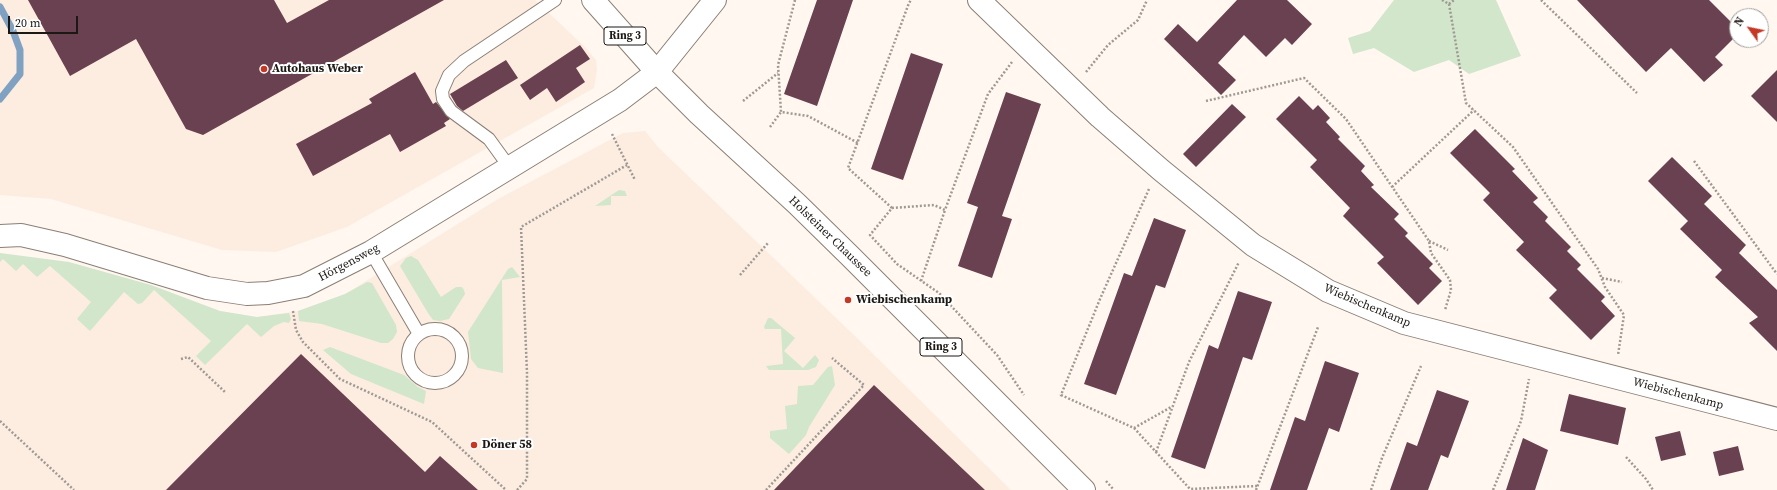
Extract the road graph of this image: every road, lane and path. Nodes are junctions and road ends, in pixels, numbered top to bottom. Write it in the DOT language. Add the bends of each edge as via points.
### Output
graph roads {
  1 [pos="555,0"];
  2 [pos="593,0"];
  3 [pos="715,0"];
  4 [pos="795,0"];
  5 [pos="911,0"];
  6 [pos="979,0"];
  7 [pos="1147,0"];
  8 [pos="1442,0"];
  9 [pos="1454,0"];
  10 [pos="1541,0"];
  11 [pos="1449,4"];
  12 [pos="1025,46"];
  13 [pos="657,72"];
  14 [pos="778,74"];
  15 [pos="1072,90"];
  16 [pos="1637,93"];
  17 [pos="743,101"];
  18 [pos="1206,101"];
  19 [pos="1474,110"];
  20 [pos="781,112"];
  21 [pos="770,127"];
  22 [pos="612,134"];
  23 [pos="858,143"];
  24 [pos="1694,161"];
  25 [pos="627,165"];
  26 [pos="510,168"];
  27 [pos="635,180"];
  28 [pos="1392,187"];
  29 [pos="1150,188"];
  30 [pos="892,208"];
  31 [pos="946,210"];
  32 [pos="0,236"];
  33 [pos="1429,241"];
  34 [pos="768,242"];
  35 [pos="1448,250"];
  36 [pos="370,252"];
  37 [pos="1243,255"];
  38 [pos="1777,274"];
  39 [pos="740,275"];
  40 [pos="1602,278"];
  41 [pos="921,281"];
  42 [pos="1622,282"];
  43 [pos="293,308"];
  44 [pos="1443,315"];
  45 [pos="1318,328"];
  46 [pos="419,334"];
  47 [pos="1618,356"];
  48 [pos="180,358"];
  49 [pos="832,358"];
  50 [pos="1421,366"];
  51 [pos="1530,372"];
  52 [pos="226,393"];
  53 [pos="1028,401"];
  54 [pos="1173,406"];
  55 [pos="1777,419"];
  56 [pos="0,421"];
  57 [pos="1134,428"];
  58 [pos="1156,452"];
  59 [pos="1626,458"];
  60 [pos="1104,479"];
  61 [pos="1257,486"];
  62 [pos="74,490"];
  63 [pos="506,490"];
  64 [pos="517,490"];
  65 [pos="766,490"];
  66 [pos="1084,490"];
  67 [pos="1114,490"];
  68 [pos="1256,490"];
  69 [pos="1371,490"];
  70 [pos="1493,490"];
  71 [pos="1653,490"];
  1 -- 26 [label="lane" via="464,61 449,75 442,91 443,99 451,111 489,139"];
  2 -- 13 [label="street, Holsteiner Chaussee / Ring 3"];
  3 -- 13 [label="street"];
  4 -- 14 [label="path" via="778,65"];
  5 -- 23 [label="path"];
  6 -- 12 [label="street, Wiebischenkamp"];
  7 -- 15 [label="path" via="1138,20 1108,45"];
  8 -- 11 [label="path"];
  9 -- 11 [label="path"];
  10 -- 16 [label="path"];
  11 -- 19 [label="path" via="1463,92 1466,103"];
  12 -- 15 [label="street, Wiebischenkamp"];
  12 -- 31 [label="path" via="988,94"];
  13 -- 26 [label="street, Hörgensweg" via="620,100"];
  13 -- 66 [label="street, Holsteiner Chaussee / Ring 3" via="797,204"];
  14 -- 17 [label="path"];
  14 -- 20 [label="path"];
  15 -- 55 [label="street, Wiebischenkamp" via="1161,170 1253,244 1328,291 1410,325"];
  18 -- 28 [label="path" via="1304,78 1346,119"];
  19 -- 28 [label="path"];
  19 -- 40 [label="path" via="1513,147"];
  20 -- 21 [label="path"];
  20 -- 23 [label="path" via="808,116"];
  22 -- 25 [label="path"];
  23 -- 30 [label="path" via="848,168"];
  24 -- 38 [label="path"];
  25 -- 27 [label="path"];
  25 -- 64 [label="path" via="521,227 527,373 527,479"];
  26 -- 36 [label="street, Hörgensweg"];
  28 -- 33 [label="path"];
  29 -- 57 [label="path" via="1100,299 1061,395"];
  30 -- 31 [label="path" via="934,205"];
  30 -- 41 [label="path" via="870,235 897,264"];
  31 -- 41 [label="path"];
  32 -- 36 [label="street, Hörgensweg" via="21,235 65,245 208,288 247,294 304,286"];
  33 -- 35 [label="path"];
  33 -- 44 [label="path" via="1431,253 1450,280 1451,290"];
  34 -- 39 [label="path"];
  36 -- 46 [label="lane"];
  37 -- 54 [label="path" via="1189,362"];
  40 -- 42 [label="path"];
  40 -- 47 [label="path" via="1624,315"];
  41 -- 53 [label="path" via="939,294 997,355"];
  43 -- 63 [label="path" via="296,330 303,342 340,379 432,422"];
  45 -- 61 [label="path"];
  46 -- 46 [label="lane" via="410,346 408,354 415,374 428,383 450,380 456,375 462,359 459,342 446,331 436,329"];
  48 -- 52 [label="path" via="188,357"];
  49 -- 65 [label="path" via="864,385"];
  50 -- 69 [label="path"];
  51 -- 70 [label="path" via="1520,421"];
  54 -- 57 [label="path"];
  54 -- 58 [label="path"];
  56 -- 62 [label="path"];
  57 -- 58 [label="path"];
  58 -- 61 [label="path" via="1190,489"];
  59 -- 71 [label="path"];
  60 -- 67 [label="path"];
  61 -- 68 [label="path"];
}
